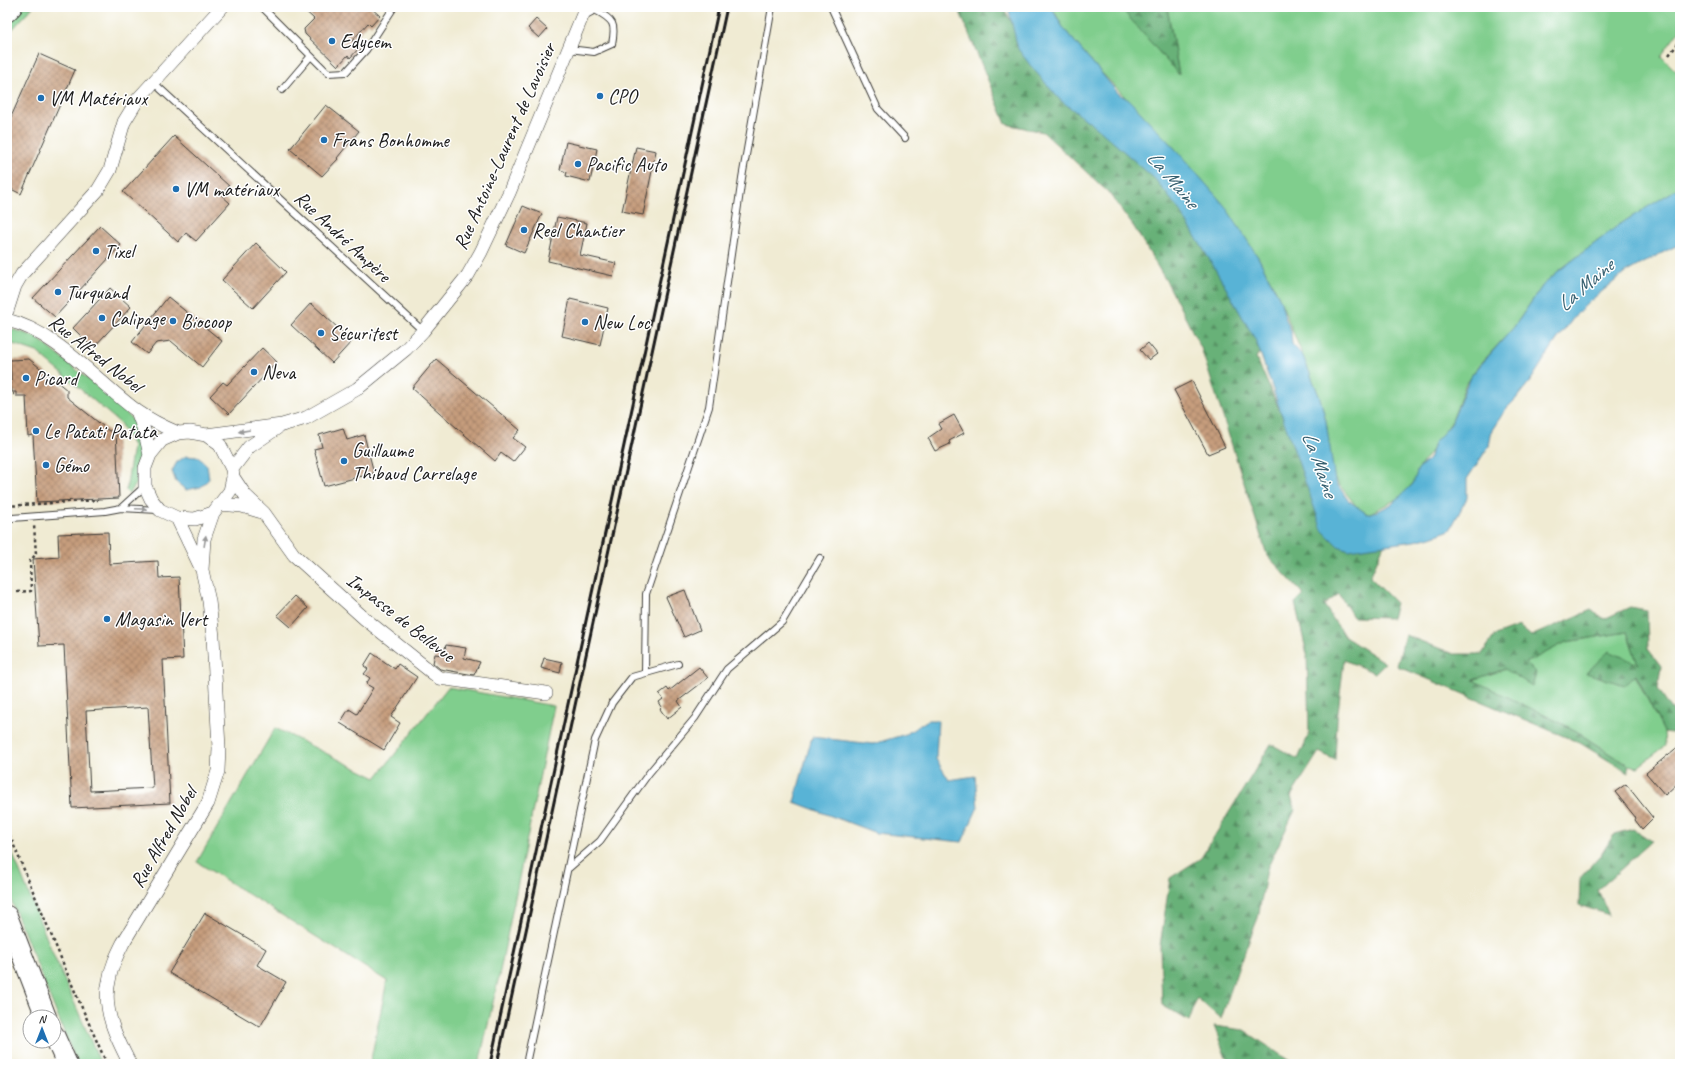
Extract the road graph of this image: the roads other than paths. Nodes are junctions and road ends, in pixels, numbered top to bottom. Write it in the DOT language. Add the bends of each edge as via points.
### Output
graph roads {
  1 [pos="13,7"];
  2 [pos="222,7"];
  3 [pos="262,7"];
  4 [pos="394,7"];
  5 [pos="772,7"];
  6 [pos="831,7"];
  7 [pos="584,12"];
  8 [pos="7,13"];
  9 [pos="569,49"];
  10 [pos="310,57"];
  11 [pos="153,82"];
  12 [pos="282,90"];
  13 [pos="905,138"];
  14 [pos="7,311"];
  15 [pos="7,320"];
  16 [pos="423,331"];
  17 [pos="137,411"];
  18 [pos="282,425"];
  19 [pos="178,433"];
  20 [pos="206,436"];
  21 [pos="150,455"];
  22 [pos="232,473"];
  23 [pos="146,486"];
  24 [pos="121,508"];
  25 [pos="216,509"];
  26 [pos="160,510"];
  27 [pos="264,513"];
  28 [pos="12,518"];
  29 [pos="177,518"];
  30 [pos="820,558"];
  31 [pos="202,570"];
  32 [pos="678,664"];
  33 [pos="645,674"];
  34 [pos="546,692"];
  35 [pos="569,868"];
  36 [pos="7,916"];
  37 [pos="43,1009"];
  38 [pos="60,1049"];
  39 [pos="67,1064"];
  40 [pos="130,1064"];
  41 [pos="526,1064"];
  1 -- 8 [label="main road"];
  2 -- 11 [label="street"];
  3 -- 10 [label="lane"];
  4 -- 10 [label="lane" via="366,50 346,72 328,73"];
  5 -- 33 [label="lane" via="742,178 709,407 646,594"];
  6 -- 13 [label="lane" via="878,109"];
  7 -- 9 [label="street, Rue Antoine-Laurent de Lavoisier"];
  7 -- 9 [label="lane" via="596,10 609,17 615,28 612,44 594,52"];
  9 -- 16 [label="street, Rue Antoine-Laurent de Lavoisier" via="509,193 481,252 468,275"];
  10 -- 12 [label="lane"];
  11 -- 14 [label="street" via="129,112 110,170 98,190 22,274"];
  11 -- 16 [label="lane, Rue André Ampère"];
  15 -- 17 [label="street, Rue Alfred Nobel" via="46,337"];
  16 -- 18 [label="street, Rue Antoine-Laurent de Lavoisier" via="400,354 357,389 306,418"];
  17 -- 19 [label="street, Rue Alfred Nobel"];
  17 -- 21 [label="street"];
  18 -- 20 [label="street, Rue Antoine-Laurent de Lavoisier, one-way"];
  18 -- 22 [label="street, Rue Antoine-Laurent de Lavoisier" via="249,447"];
  19 -- 20 [label="street" via="190,432"];
  19 -- 21 [label="street" via="162,440"];
  20 -- 22 [label="street" via="220,446"];
  21 -- 23 [label="street" via="145,468"];
  22 -- 25 [label="street" via="230,491"];
  22 -- 27 [label="street, Impasse de Bellevue" via="245,495"];
  23 -- 24 [label="lane"];
  23 -- 26 [label="street" via="151,499"];
  24 -- 26 [label="lane, one-way"];
  24 -- 28 [label="lane"];
  25 -- 27 [label="street" via="242,506"];
  25 -- 29 [label="street" via="195,519"];
  31 -- 25 [label="street, one-way" via="204,539"];
  26 -- 29 [label="street"];
  27 -- 34 [label="street, Impasse de Bellevue" via="294,555 365,619 439,678"];
  29 -- 31 [label="street"];
  30 -- 35 [label="lane" via="782,622 727,669 695,718 649,774 600,841"];
  31 -- 40 [label="street, Rue Alfred Nobel" via="213,637 218,770 208,803 123,943 108,982 107,1000 111,1021"];
  32 -- 33 [label="lane"];
  33 -- 35 [label="lane" via="632,677 612,703 595,740"];
  35 -- 41 [label="lane"];
  36 -- 37 [label="main road"];
  38 -- 39 [label="main road"];
}
